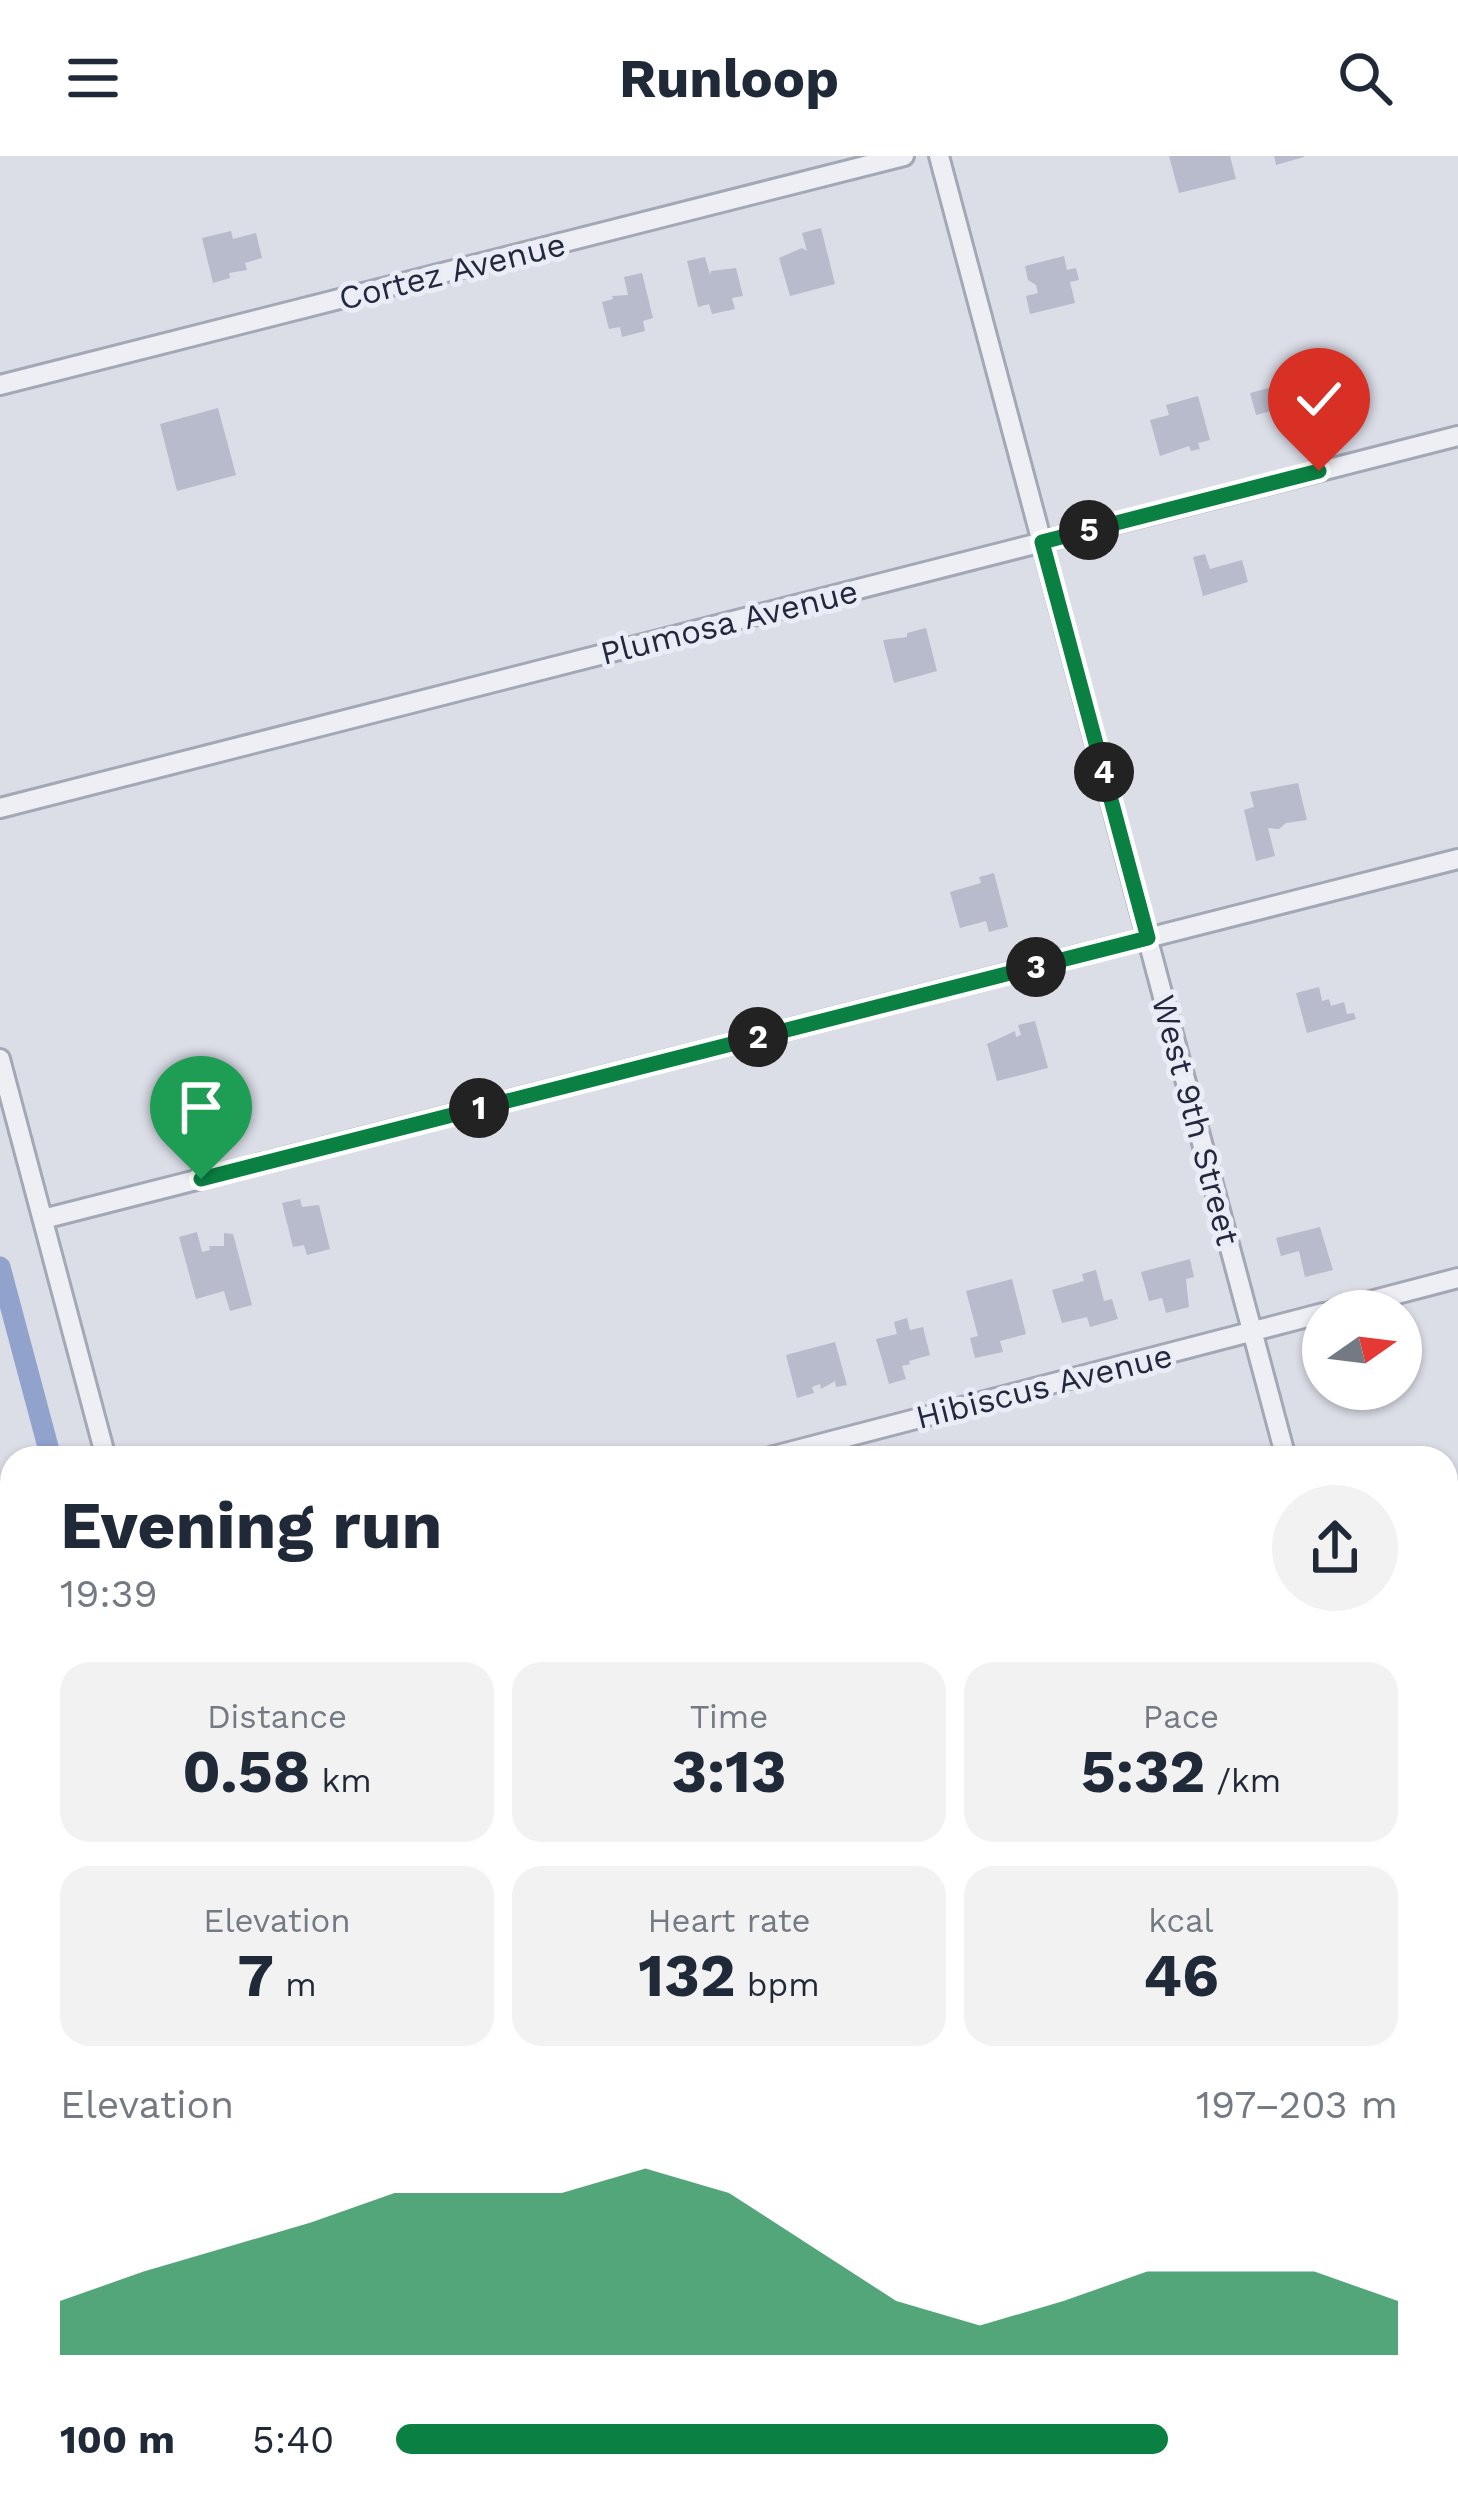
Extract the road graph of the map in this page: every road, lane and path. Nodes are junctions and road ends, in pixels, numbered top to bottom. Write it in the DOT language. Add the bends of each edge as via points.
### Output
graph roads {
  1 [pos="904,156"];
  2 [pos="939,156"];
  3 [pos="0,386"];
  4 [pos="1458,436"];
  5 [pos="1042,542"];
  6 [pos="0,808"];
  7 [pos="1458,860"];
  8 [pos="1148,938"];
  9 [pos="0,1059"];
  10 [pos="43,1219"];
  11 [pos="1458,1278"];
  12 [pos="1412,1290"];
  13 [pos="1302,1319"];
  14 [pos="1252,1332"];
  15 [pos="103,1446"];
  16 [pos="812,1446"];
  17 [pos="1283,1446"];
  1 -- 3 [label="street, Cortez Avenue"];
  2 -- 5 [label="street, West 9th Street"];
  4 -- 5 [label="street, Plumosa Avenue"];
  5 -- 6 [label="street, Plumosa Avenue"];
  5 -- 8 [label="street, West 9th Street"];
  7 -- 8 [label="street"];
  8 -- 10 [label="street"];
  8 -- 14 [label="street, West 9th Street"];
  9 -- 10 [label="street"];
  10 -- 15 [label="street"];
  11 -- 12 [label="street"];
  13 -- 14 [label="street, Hibiscus Avenue"];
  14 -- 16 [label="street, Hibiscus Avenue"];
  14 -- 17 [label="street, West 9th Street"];
}
